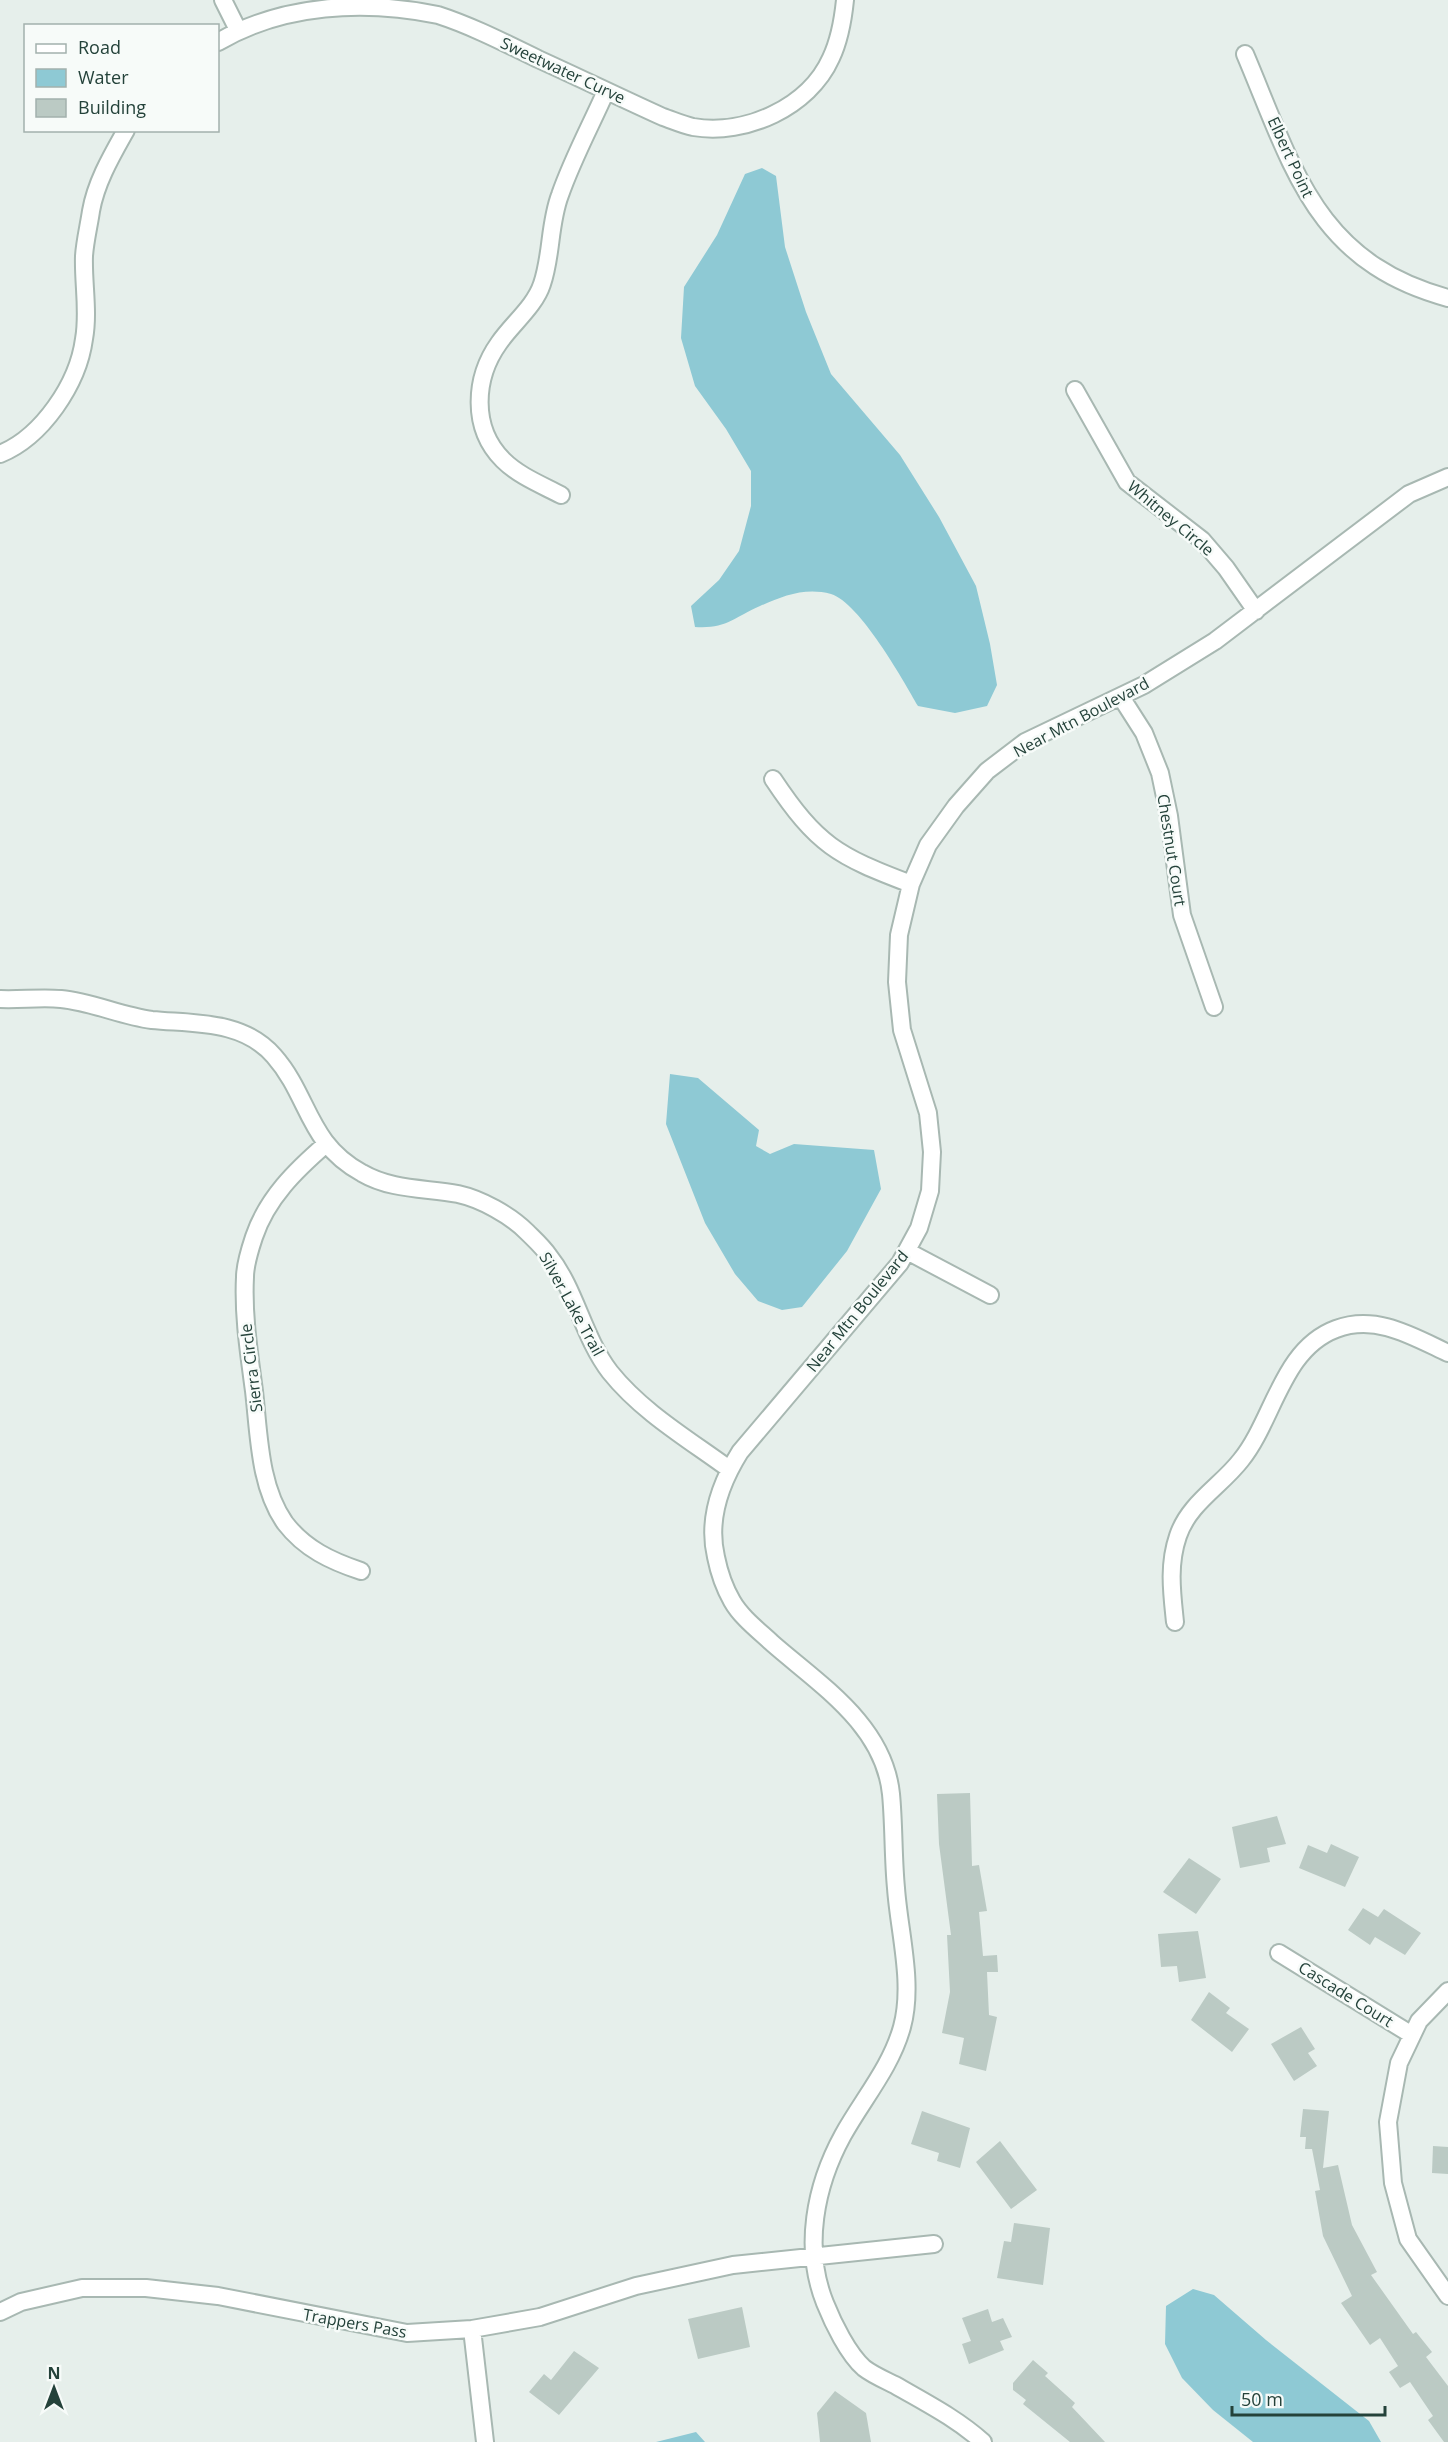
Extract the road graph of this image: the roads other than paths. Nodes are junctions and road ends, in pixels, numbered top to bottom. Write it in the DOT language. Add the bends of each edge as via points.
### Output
graph roads {
  1 [pos="223,0"];
  2 [pos="845,0"];
  3 [pos="237,30"];
  4 [pos="219,41"];
  5 [pos="1245,54"];
  6 [pos="606,91"];
  7 [pos="125,132"];
  8 [pos="1448,298"];
  9 [pos="1075,390"];
  10 [pos="0,454"];
  11 [pos="1448,477"];
  12 [pos="561,495"];
  13 [pos="1256,611"];
  14 [pos="1121,697"];
  15 [pos="773,779"];
  16 [pos="911,884"];
  17 [pos="0,999"];
  18 [pos="1214,1007"];
  19 [pos="326,1144"];
  20 [pos="907,1251"];
  21 [pos="990,1295"];
  22 [pos="1448,1353"];
  23 [pos="729,1469"];
  24 [pos="361,1572"];
  25 [pos="1175,1622"];
  26 [pos="1280,1953"];
  27 [pos="1448,1991"];
  28 [pos="1413,2035"];
  29 [pos="934,2244"];
  30 [pos="814,2256"];
  31 [pos="1448,2296"];
  32 [pos="0,2312"];
  33 [pos="472,2329"];
  34 [pos="485,2442"];
  35 [pos="983,2442"];
  1 -- 3 [label="street"];
  2 -- 6 [label="street, Sweetwater Curve" via="842,30 812,87 786,108 757,122 725,128 692,127"];
  3 -- 4 [label="street, Sweetwater Curve"];
  3 -- 6 [label="street, Sweetwater Curve" via="291,10 340,3 388,4 436,14 482,32"];
  5 -- 8 [label="street, Elbert Point" via="1305,191 1331,229 1390,276"];
  6 -- 12 [label="street" via="560,196 541,288 499,343 486,365 479,390 480,415 488,439 503,460 523,476"];
  7 -- 10 [label="street" via="108,162 92,207 84,255 84,339 73,373 57,404 35,431"];
  9 -- 13 [label="street, Whitney Circle" via="1127,482 1202,540"];
  11 -- 13 [label="street, Near Mtn Boulevard" via="1409,494"];
  13 -- 14 [label="street, Near Mtn Boulevard" via="1215,641"];
  14 -- 16 [label="street, Near Mtn Boulevard" via="1026,742 987,771 928,845"];
  14 -- 18 [label="street, Chestnut Court" via="1144,733 1160,773 1182,915"];
  15 -- 16 [label="street" via="817,837 842,855"];
  16 -- 20 [label="street, Near Mtn Boulevard" via="898,935 897,982 902,1030 928,1113 932,1152 930,1191"];
  17 -- 19 [label="street, Silver Lake Trail" via="61,999 151,1020 219,1025 246,1035 272,1053 291,1077"];
  19 -- 23 [label="street, Silver Lake Trail" via="363,1174 392,1185 460,1194 495,1209 525,1230 550,1257 585,1332 609,1371 641,1404"];
  19 -- 24 [label="street, Sierra Circle" via="296,1170 270,1201 254,1236 245,1274 245,1314 270,1495 285,1522 305,1544 331,1561"];
  20 -- 21 [label="street"];
  20 -- 23 [label="street, Near Mtn Boulevard"];
  22 -- 25 [label="street" via="1385,1325 1359,1324 1335,1329 1313,1342 1294,1362 1265,1424 1241,1460 1191,1511 1179,1534 1171,1559"];
  23 -- 30 [label="street, Near Mtn Boulevard" via="714,1511 712,1543 733,1603 873,1737 886,1765 891,1793 906,1983 903,2026 884,2070 843,2136 818,2196"];
  26 -- 28 [label="street, Cascade Court"];
  27 -- 28 [label="street" via="1419,2021"];
  28 -- 31 [label="street" via="1400,2063 1388,2122 1393,2184 1408,2239"];
  29 -- 30 [label="street, Trappers Pass"];
  30 -- 33 [label="street, Trappers Pass" via="722,2267 636,2286 540,2317"];
  30 -- 35 [label="street, Near Mtn Boulevard" via="818,2286 834,2326 864,2367 962,2423"];
  32 -- 33 [label="street, Trappers Pass" via="21,2302 82,2288 146,2288 218,2296 407,2333"];
  33 -- 34 [label="street"];
}
